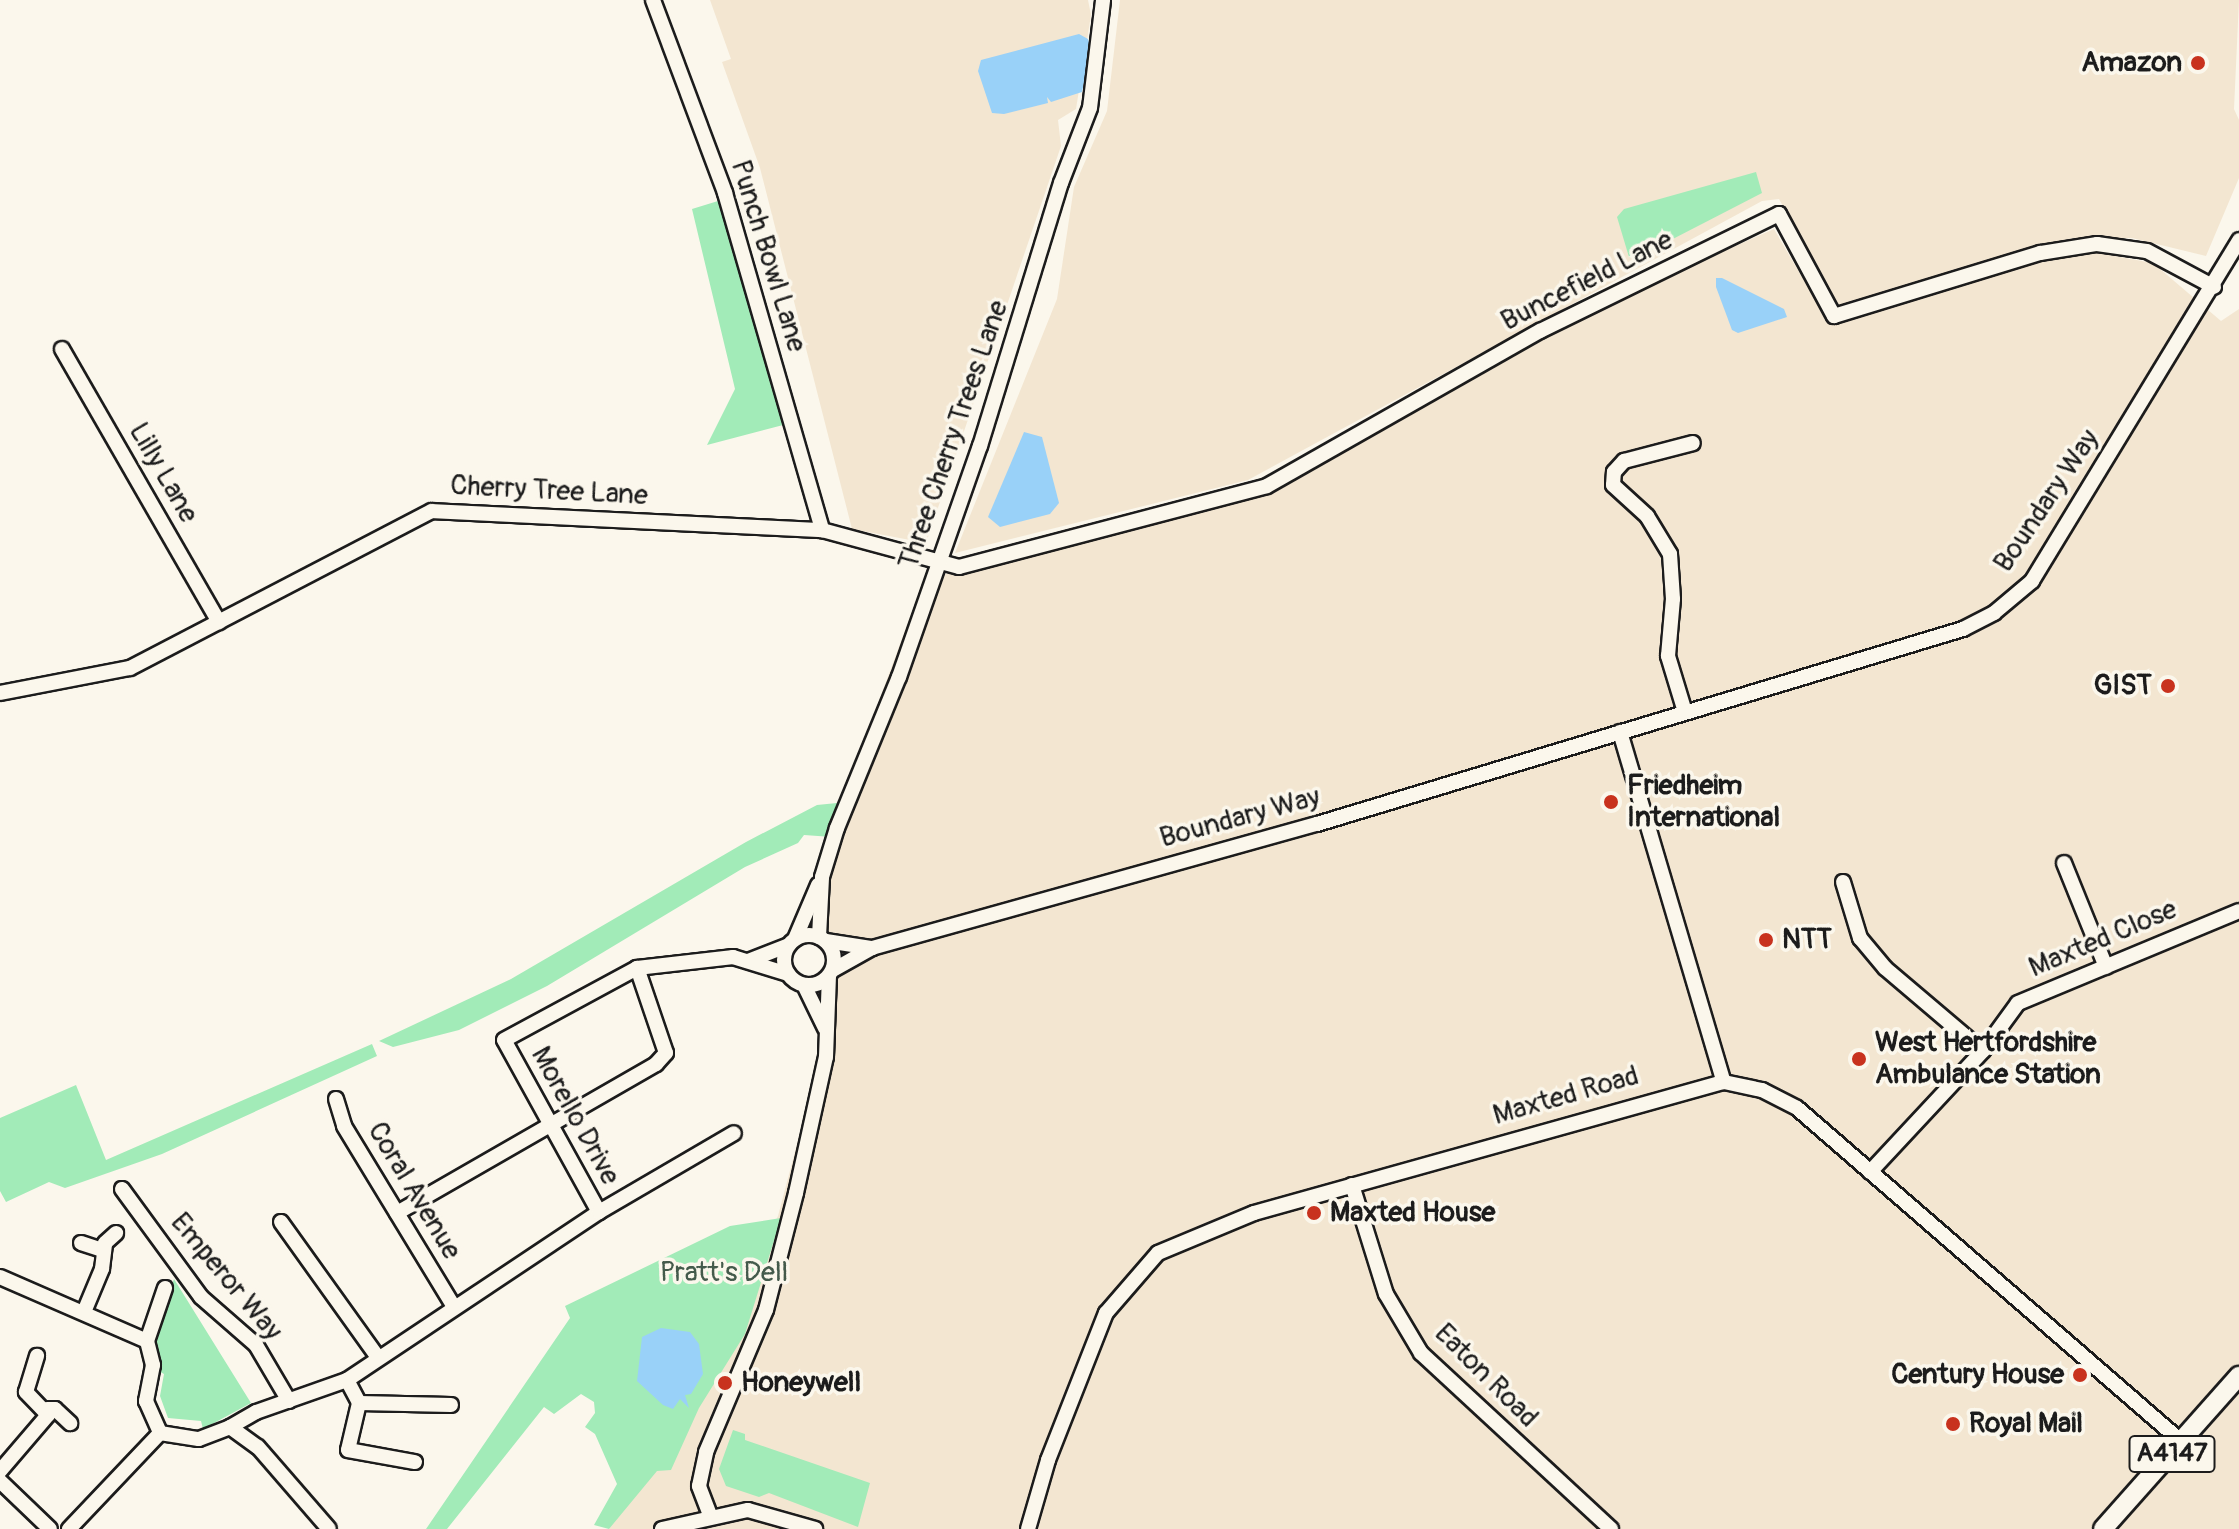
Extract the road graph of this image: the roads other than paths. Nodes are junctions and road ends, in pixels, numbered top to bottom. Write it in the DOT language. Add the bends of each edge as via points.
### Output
graph roads {
  1 [pos="653,0"];
  2 [pos="1103,0"];
  3 [pos="2239,240"];
  4 [pos="2214,287"];
  5 [pos="62,349"];
  6 [pos="1693,443"];
  7 [pos="822,530"];
  8 [pos="939,561"];
  9 [pos="219,622"];
  10 [pos="0,693"];
  11 [pos="1685,712"];
  12 [pos="1620,732"];
  13 [pos="2064,863"];
  14 [pos="822,877"];
  15 [pos="1843,882"];
  16 [pos="2239,911"];
  17 [pos="823,939"];
  18 [pos="792,942"];
  19 [pos="872,948"];
  20 [pos="747,961"];
  21 [pos="2106,967"];
  22 [pos="637,968"];
  23 [pos="788,974"];
  24 [pos="831,974"];
  25 [pos="804,985"];
  26 [pos="828,1036"];
  27 [pos="1983,1051"];
  28 [pos="1724,1082"];
  29 [pos="336,1099"];
  30 [pos="548,1123"];
  31 [pos="734,1133"];
  32 [pos="1870,1172"];
  33 [pos="1352,1185"];
  34 [pos="122,1189"];
  35 [pos="599,1212"];
  36 [pos="397,1213"];
  37 [pos="281,1222"];
  38 [pos="116,1233"];
  39 [pos="81,1243"];
  40 [pos="102,1250"];
  41 [pos="0,1277"];
  42 [pos="165,1288"];
  43 [pos="454,1307"];
  44 [pos="84,1312"];
  45 [pos="147,1341"];
  46 [pos="37,1356"];
  47 [pos="377,1356"];
  48 [pos="2239,1376"];
  49 [pos="347,1380"];
  50 [pos="289,1401"];
  51 [pos="359,1403"];
  52 [pos="451,1405"];
  53 [pos="47,1409"];
  54 [pos="70,1423"];
  55 [pos="230,1427"];
  56 [pos="160,1433"];
  57 [pos="2183,1443"];
  58 [pos="415,1462"];
  59 [pos="0,1471"];
  60 [pos="0,1481"];
  61 [pos="710,1515"];
  62 [pos="50,1529"];
  63 [pos="69,1529"];
  64 [pos="329,1529"];
  65 [pos="662,1529"];
  66 [pos="815,1529"];
  67 [pos="1028,1529"];
  68 [pos="1611,1529"];
  69 [pos="2103,1529"];
  1 -- 7 [label="street, Punch Bowl Lane" via="725,193"];
  2 -- 8 [label="street, Three Cherry Trees Lane" via="1090,108"];
  3 -- 4 [label="street, Boundary Way"];
  4 -- 8 [label="street, Buncefield Lane" via="2147,251 2097,244 2040,253 1834,316 1779,214 1540,331 1267,486 959,567"];
  4 -- 11 [label="street, Boundary Way" via="2032,581 1994,613 1929,642"];
  5 -- 9 [label="street, Lilly Lane"];
  6 -- 11 [label="street" via="1624,461 1614,472 1613,485 1647,516 1670,554 1668,656"];
  7 -- 8 [label="street, Cherry Tree Lane"];
  7 -- 9 [label="street, Cherry Tree Lane" via="432,511"];
  8 -- 14 [label="street, Three Cherry Trees Lane"];
  9 -- 10 [label="street, Cherry Tree Lane" via="130,668"];
  11 -- 12 [label="street, Boundary Way"];
  12 -- 19 [label="street, Boundary Way" via="1317,824"];
  12 -- 28 [label="street"];
  13 -- 21 [label="street"];
  14 -- 17 [label="street, Three Cherry Trees Lane"];
  14 -- 18 [label="street, Three Cherry Trees Lane"];
  15 -- 27 [label="street" via="1860,938 1885,968"];
  16 -- 21 [label="street, Maxted Close"];
  17 -- 18 [label="street"];
  17 -- 19 [label="street, Boundary Way"];
  17 -- 24 [label="street, Three Cherry Trees Lane" via="834,956"];
  18 -- 20 [label="street, Morello Drive"];
  18 -- 23 [label="street, Three Cherry Trees Lane" via="784,961"];
  19 -- 24 [label="street, Boundary Way"];
  20 -- 22 [label="street, Morello Drive" via="684,959"];
  20 -- 23 [label="street, Morello Drive"];
  21 -- 27 [label="street, Maxted Close" via="2018,1003"];
  22 -- 30 [label="street" via="666,1053 656,1064"];
  22 -- 30 [label="street, Morello Drive" via="504,1040"];
  23 -- 25 [label="street"];
  24 -- 25 [label="street"];
  24 -- 26 [label="street, Three Cherry Trees Lane"];
  25 -- 26 [label="street"];
  26 -- 61 [label="street, Three Cherry Trees Lane" via="766,1310 706,1452 699,1486"];
  27 -- 32 [label="street, Maxted Close"];
  28 -- 32 [label="street, Maxted Road" via="1762,1090 1797,1108"];
  28 -- 33 [label="street, Maxted Road"];
  29 -- 36 [label="street, Coral Avenue" via="344,1126"];
  30 -- 35 [label="street, Morello Drive"];
  30 -- 36 [label="street"];
  31 -- 35 [label="street"];
  32 -- 57 [label="street, Maxted Road"];
  33 -- 67 [label="street, Maxted Road" via="1254,1213 1158,1253 1106,1313 1048,1460"];
  33 -- 68 [label="street, Eaton Road" via="1386,1294 1421,1353"];
  34 -- 50 [label="street, Emperor Way" via="201,1297 256,1345"];
  35 -- 43 [label="street, Morello Drive"];
  36 -- 43 [label="street, Coral Avenue"];
  37 -- 47 [label="street"];
  38 -- 40 [label="street"];
  39 -- 40 [label="street"];
  40 -- 44 [label="street" via="102,1269"];
  41 -- 44 [label="street"];
  42 -- 45 [label="street"];
  43 -- 47 [label="street, Morello Drive"];
  44 -- 45 [label="street"];
  45 -- 56 [label="street" via="153,1365 146,1401"];
  46 -- 53 [label="street" via="26,1392"];
  47 -- 49 [label="street, Morello Drive"];
  48 -- 57 [label="main road, A4147"];
  49 -- 50 [label="street, Morello Drive"];
  49 -- 51 [label="street"];
  50 -- 55 [label="street, Morello Drive"];
  51 -- 52 [label="street"];
  51 -- 58 [label="street" via="348,1450"];
  53 -- 54 [label="street" via="55,1409"];
  53 -- 59 [label="street" via="45,1422"];
  55 -- 56 [label="street, Morello Drive" via="199,1439"];
  55 -- 64 [label="street" via="245,1436"];
  56 -- 63 [label="street"];
  57 -- 69 [label="main road, A4147"];
  60 -- 62 [label="street"];
  61 -- 65 [label="street"];
  61 -- 66 [label="street" via="748,1510"];
}
